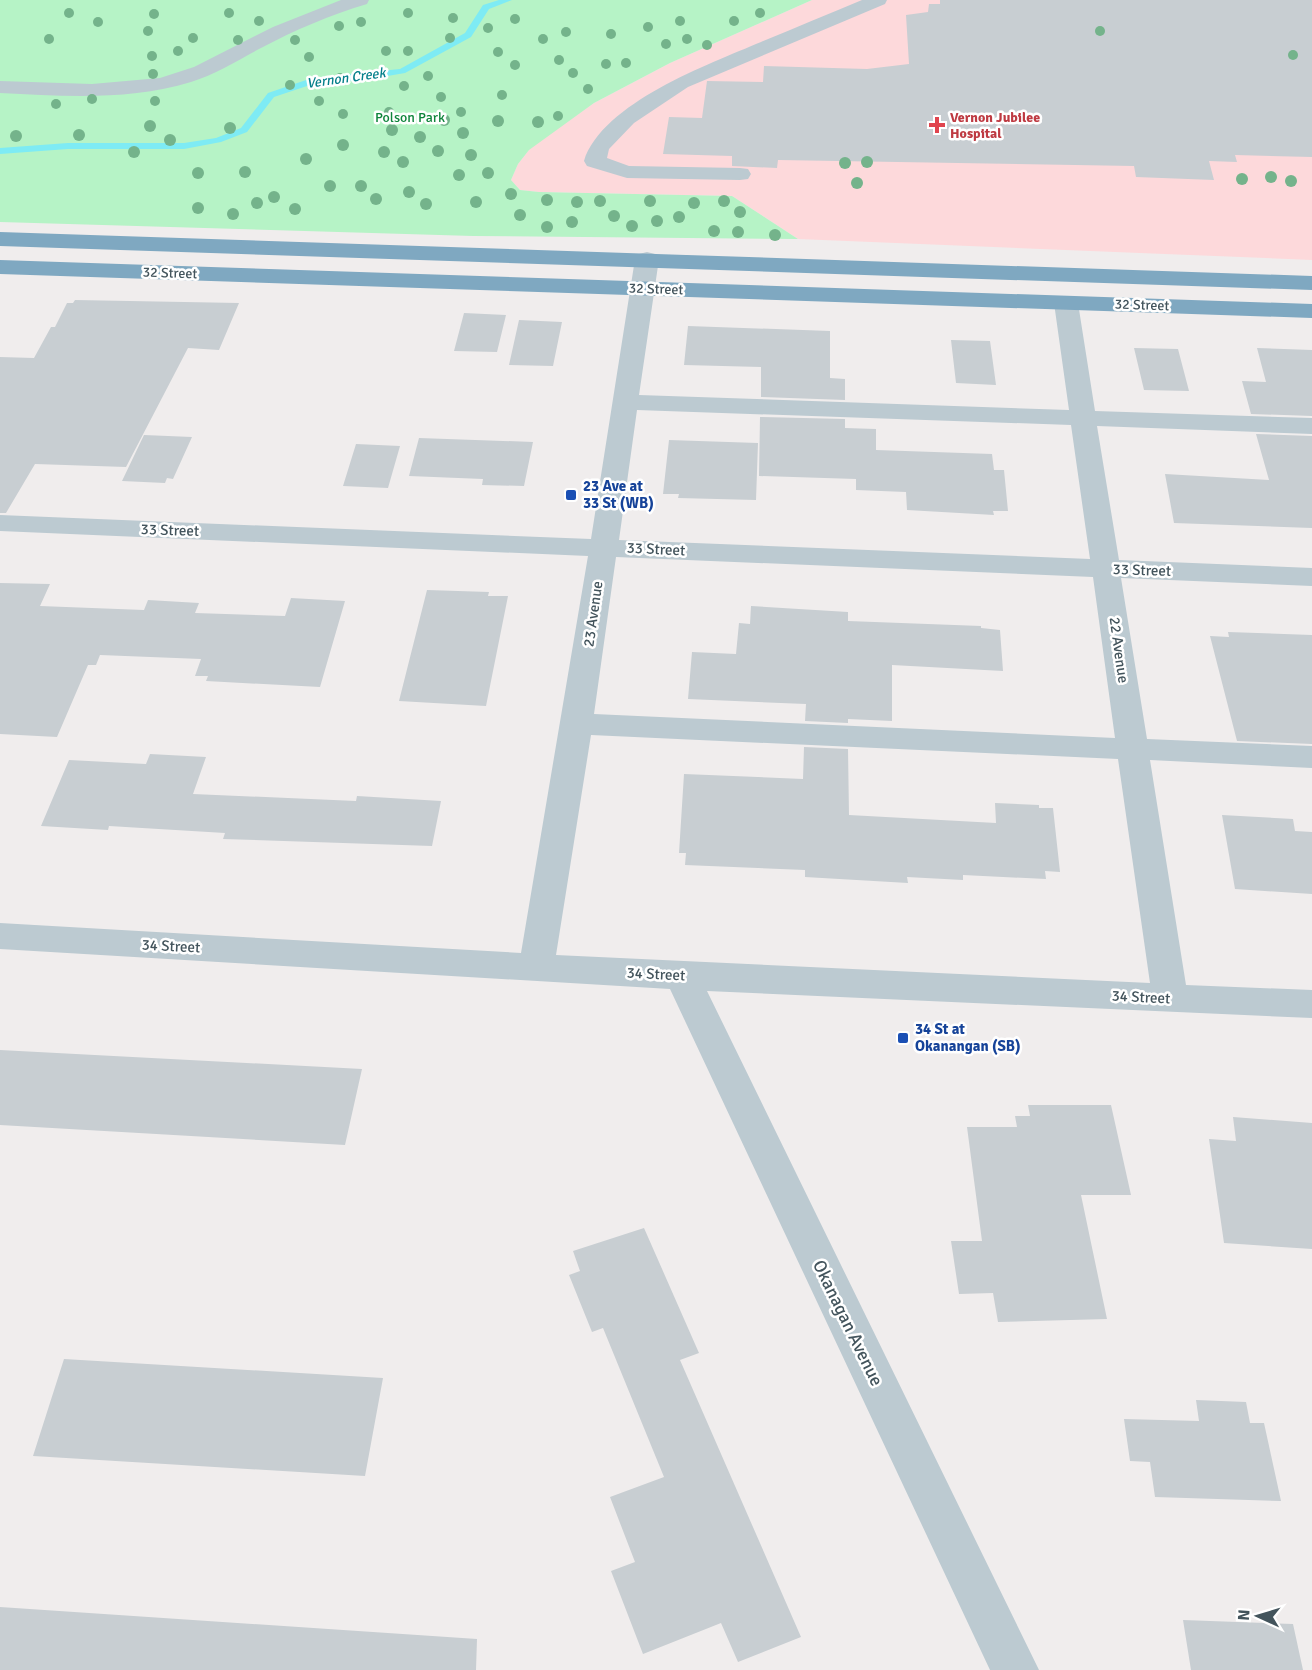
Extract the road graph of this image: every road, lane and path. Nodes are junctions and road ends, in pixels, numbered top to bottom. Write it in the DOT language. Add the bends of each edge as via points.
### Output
graph roads {
  1 [pos="360,0"];
  2 [pos="878,0"];
  3 [pos="0,87"];
  4 [pos="740,174"];
  5 [pos="0,239"];
  6 [pos="647,259"];
  7 [pos="0,267"];
  8 [pos="1312,283"];
  9 [pos="643,288"];
  10 [pos="1066,303"];
  11 [pos="1312,311"];
  12 [pos="625,402"];
  13 [pos="1084,417"];
  14 [pos="1312,426"];
  15 [pos="0,523"];
  16 [pos="603,546"];
  17 [pos="1107,569"];
  18 [pos="1312,577"];
  19 [pos="577,724"];
  20 [pos="1133,749"];
  21 [pos="1312,757"];
  22 [pos="0,936"];
  23 [pos="536,968"];
  24 [pos="682,976"];
  25 [pos="1170,999"];
  26 [pos="1312,1004"];
  27 [pos="1015,1670"];
  1 -- 3 [label="street" via="298,22 225,59 164,83 90,91"];
  2 -- 4 [label="street" via="681,83 627,120 599,147 596,161 627,172"];
  5 -- 6 [label="highway, 32 Street"];
  6 -- 8 [label="highway, 32 Street"];
  6 -- 9 [label="street, 23 Avenue"];
  7 -- 9 [label="highway, 32 Street"];
  9 -- 10 [label="highway, 32 Street"];
  9 -- 12 [label="street, 23 Avenue"];
  10 -- 11 [label="highway, 32 Street"];
  10 -- 13 [label="street, 22 Avenue"];
  12 -- 13 [label="street"];
  12 -- 16 [label="street, 23 Avenue"];
  13 -- 14 [label="street"];
  13 -- 17 [label="street, 22 Avenue"];
  15 -- 16 [label="street, 33 Street"];
  16 -- 17 [label="street, 33 Street"];
  16 -- 19 [label="street, 23 Avenue"];
  17 -- 18 [label="street, 33 Street"];
  17 -- 20 [label="street, 22 Avenue"];
  19 -- 20 [label="street"];
  19 -- 23 [label="street, 23 Avenue"];
  20 -- 21 [label="street"];
  20 -- 25 [label="street, 22 Avenue"];
  22 -- 23 [label="street, 34 Street"];
  23 -- 24 [label="street, 34 Street"];
  24 -- 25 [label="street, 34 Street"];
  24 -- 27 [label="street, Okanagan Avenue"];
  25 -- 26 [label="street, 34 Street"];
}
